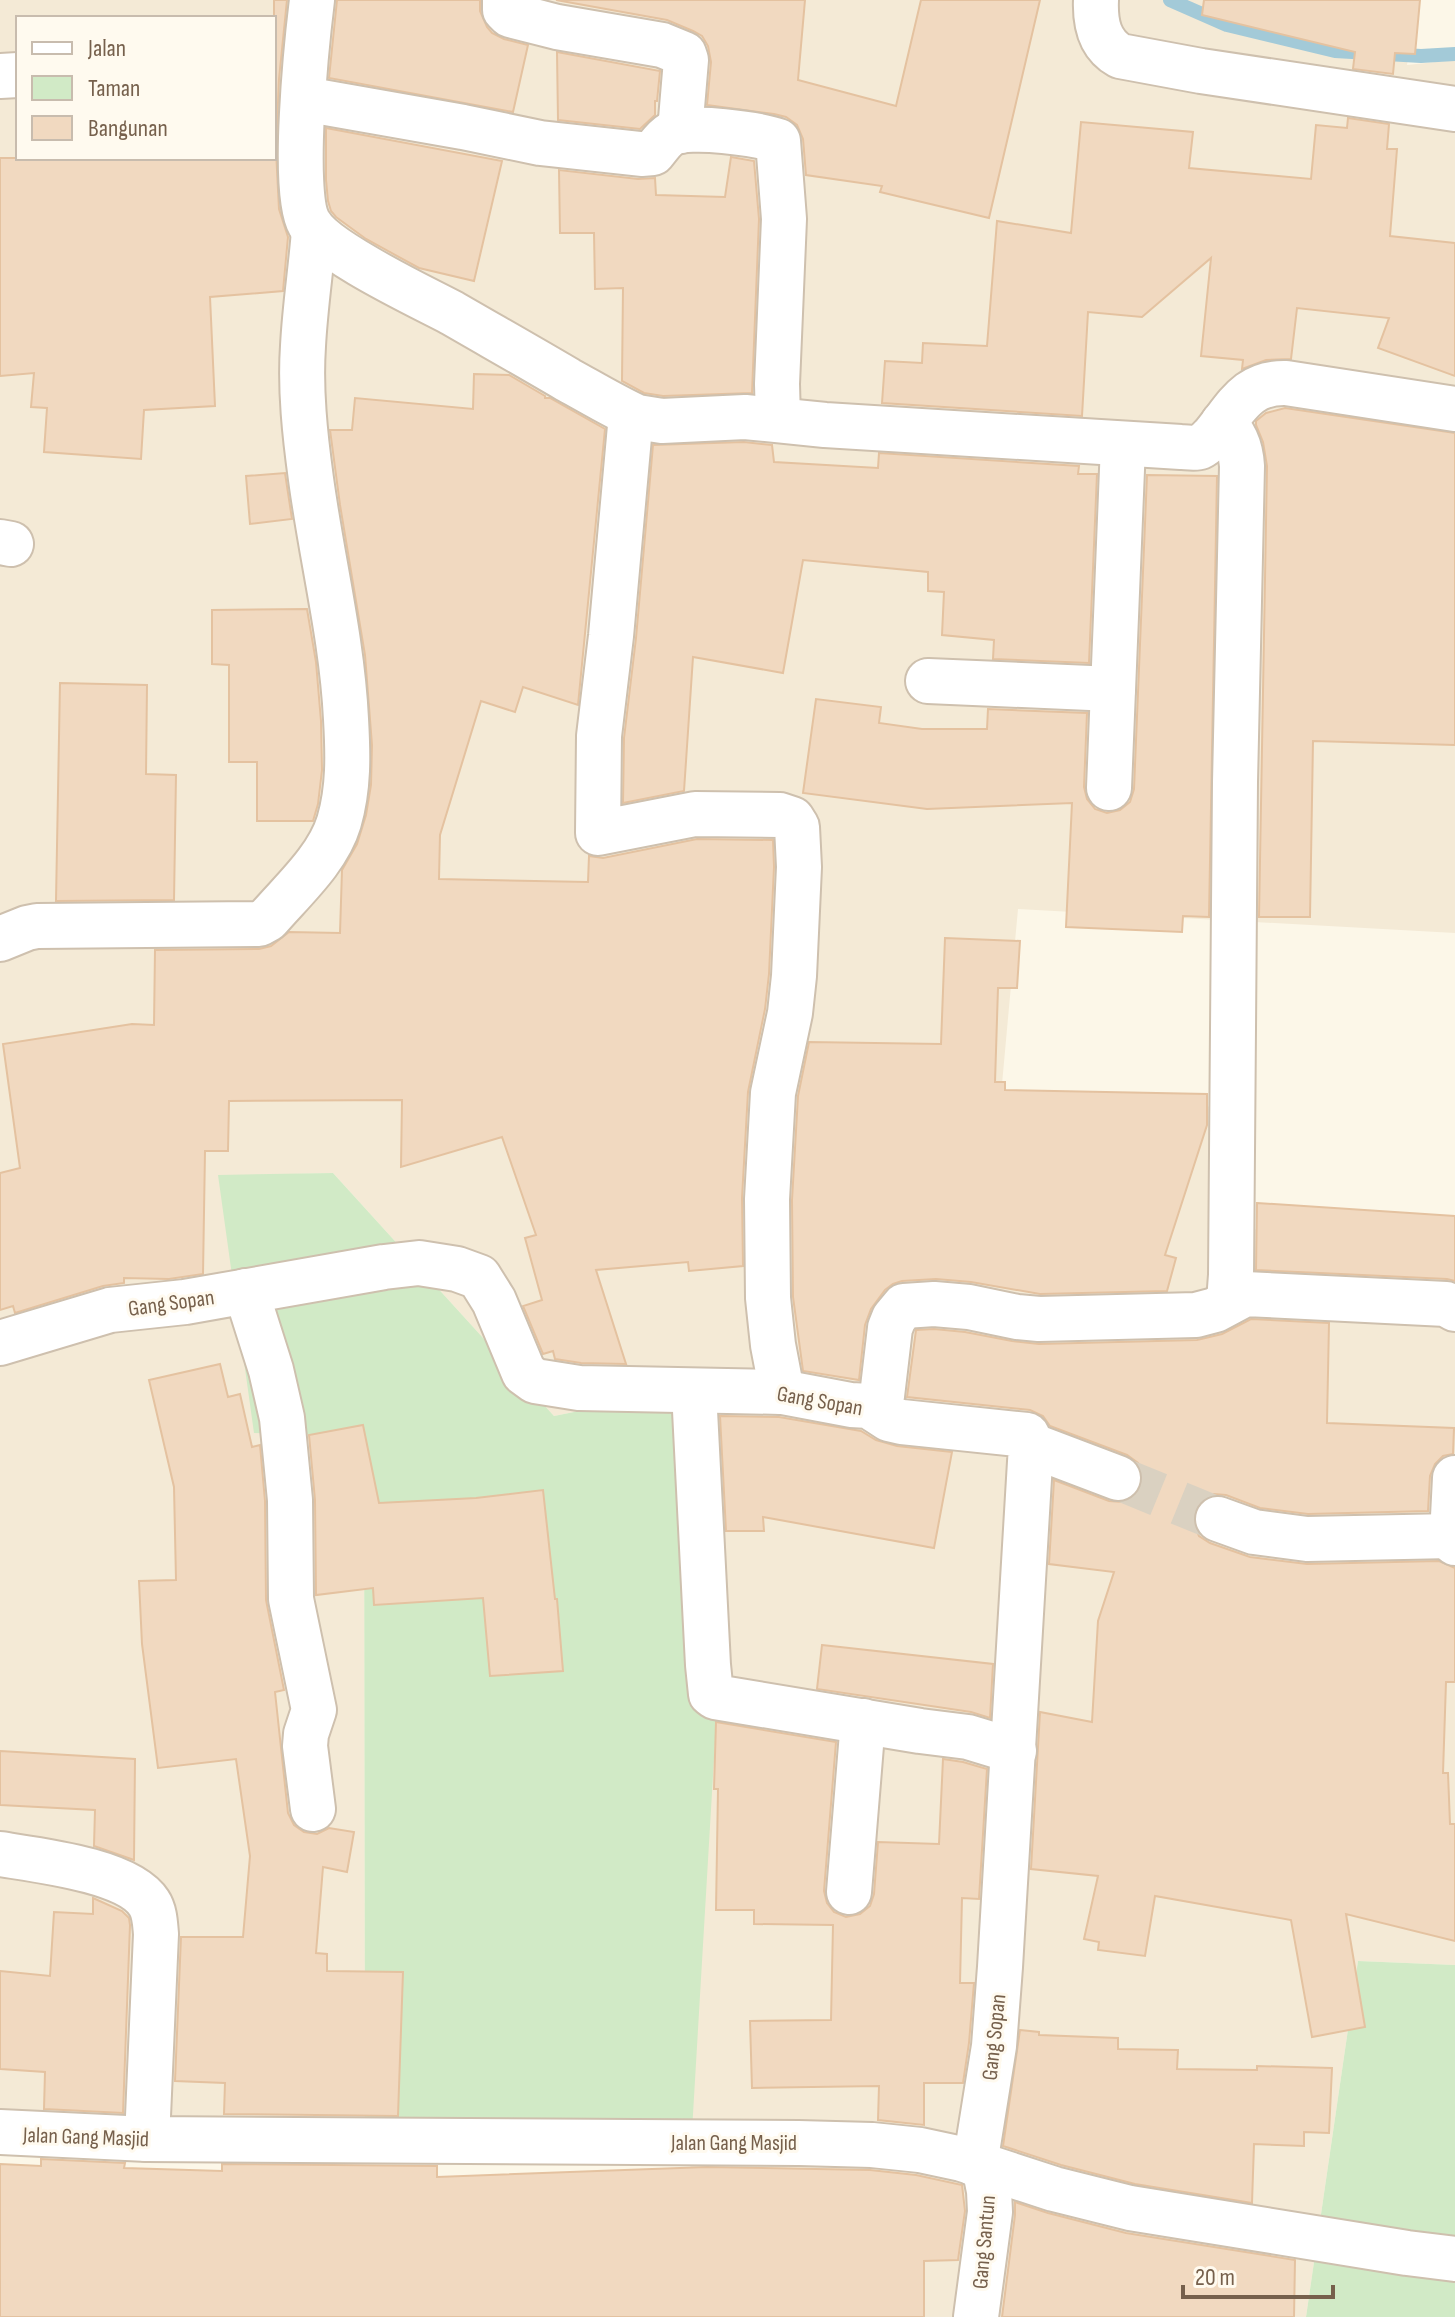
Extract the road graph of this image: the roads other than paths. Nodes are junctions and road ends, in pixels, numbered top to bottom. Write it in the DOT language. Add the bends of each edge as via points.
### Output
graph roads {
  1 [pos="312,0"];
  2 [pos="505,0"];
  3 [pos="1096,0"];
  4 [pos="294,77"];
  5 [pos="1455,109"];
  6 [pos="680,131"];
  7 [pos="314,231"];
  8 [pos="1455,409"];
  9 [pos="631,415"];
  10 [pos="1223,423"];
  11 [pos="779,434"];
  12 [pos="1122,460"];
  13 [pos="928,681"];
  14 [pos="1113,689"];
  15 [pos="1109,788"];
  16 [pos="0,939"];
  17 [pos="246,1291"];
  18 [pos="1229,1302"];
  19 [pos="1455,1309"];
  20 [pos="0,1343"];
  21 [pos="694,1391"];
  22 [pos="782,1392"];
  23 [pos="869,1406"];
  24 [pos="1031,1445"];
  25 [pos="1118,1478"];
  26 [pos="1455,1478"];
  27 [pos="1218,1519"];
  28 [pos="1453,1540"];
  29 [pos="863,1721"];
  30 [pos="1014,1751"];
  31 [pos="313,1809"];
  32 [pos="0,1854"];
  33 [pos="849,1892"];
  34 [pos="0,2132"];
  35 [pos="147,2139"];
  36 [pos="980,2165"];
  37 [pos="1455,2259"];
  38 [pos="976,2317"];
  1 -- 4 [label="street"];
  2 -- 6 [label="street" via="510,15 684,54"];
  3 -- 5 [label="street" via="1100,36 1120,56"];
  4 -- 6 [label="street" via="463,127 540,143 653,153"];
  4 -- 7 [label="street" via="302,194"];
  6 -- 11 [label="street" via="778,141 784,219"];
  7 -- 9 [label="street" via="384,278"];
  7 -- 16 [label="street" via="302,372 311,480 345,700 348,768 334,838 259,924 37,926"];
  8 -- 10 [label="street" via="1270,383 1245,395"];
  9 -- 11 [label="street" via="662,421 745,417"];
  9 -- 22 [label="street" via="599,736 598,833 677,816 731,813 786,817 795,822 799,837 794,976 773,1093 767,1199 768,1298"];
  10 -- 12 [label="street" via="1200,447"];
  10 -- 18 [label="street" via="1238,443 1242,466"];
  11 -- 12 [label="street" via="825,425"];
  12 -- 14 [label="street"];
  13 -- 14 [label="street"];
  14 -- 15 [label="street"];
  17 -- 20 [label="street, Gang Sopan" via="110,1310"];
  17 -- 21 [label="street, Gang Sopan" via="419,1263 457,1269 484,1282 524,1373 535,1381 579,1388"];
  17 -- 31 [label="street" via="282,1418 291,1599 314,1710 305,1746"];
  18 -- 19 [label="street" via="1245,1294 1446,1304"];
  18 -- 23 [label="street" via="1196,1315 1039,1319 969,1307 904,1306 890,1328 882,1396"];
  21 -- 22 [label="street, Gang Sopan"];
  21 -- 29 [label="street" via="711,1694"];
  22 -- 23 [label="street, Gang Sopan"];
  23 -- 24 [label="street, Gang Sopan" via="902,1422 1022,1434"];
  24 -- 25 [label="street"];
  24 -- 30 [label="street, Gang Sopan"];
  26 -- 28 [label="street"];
  27 -- 28 [label="street" via="1254,1532 1307,1539"];
  29 -- 30 [label="street" via="968,1737"];
  29 -- 33 [label="street"];
  30 -- 36 [label="street, Gang Sopan" via="994,2046"];
  32 -- 35 [label="street" via="103,1876 137,1891 150,1905 156,1934"];
  34 -- 35 [label="street, Jalan Gang Masjid"];
  35 -- 36 [label="street, Jalan Gang Masjid" via="814,2143 920,2150"];
  36 -- 37 [label="street, Jalan Gang Masjid" via="1130,2208"];
  36 -- 38 [label="street, Gang Santun" via="990,2212"];
}
